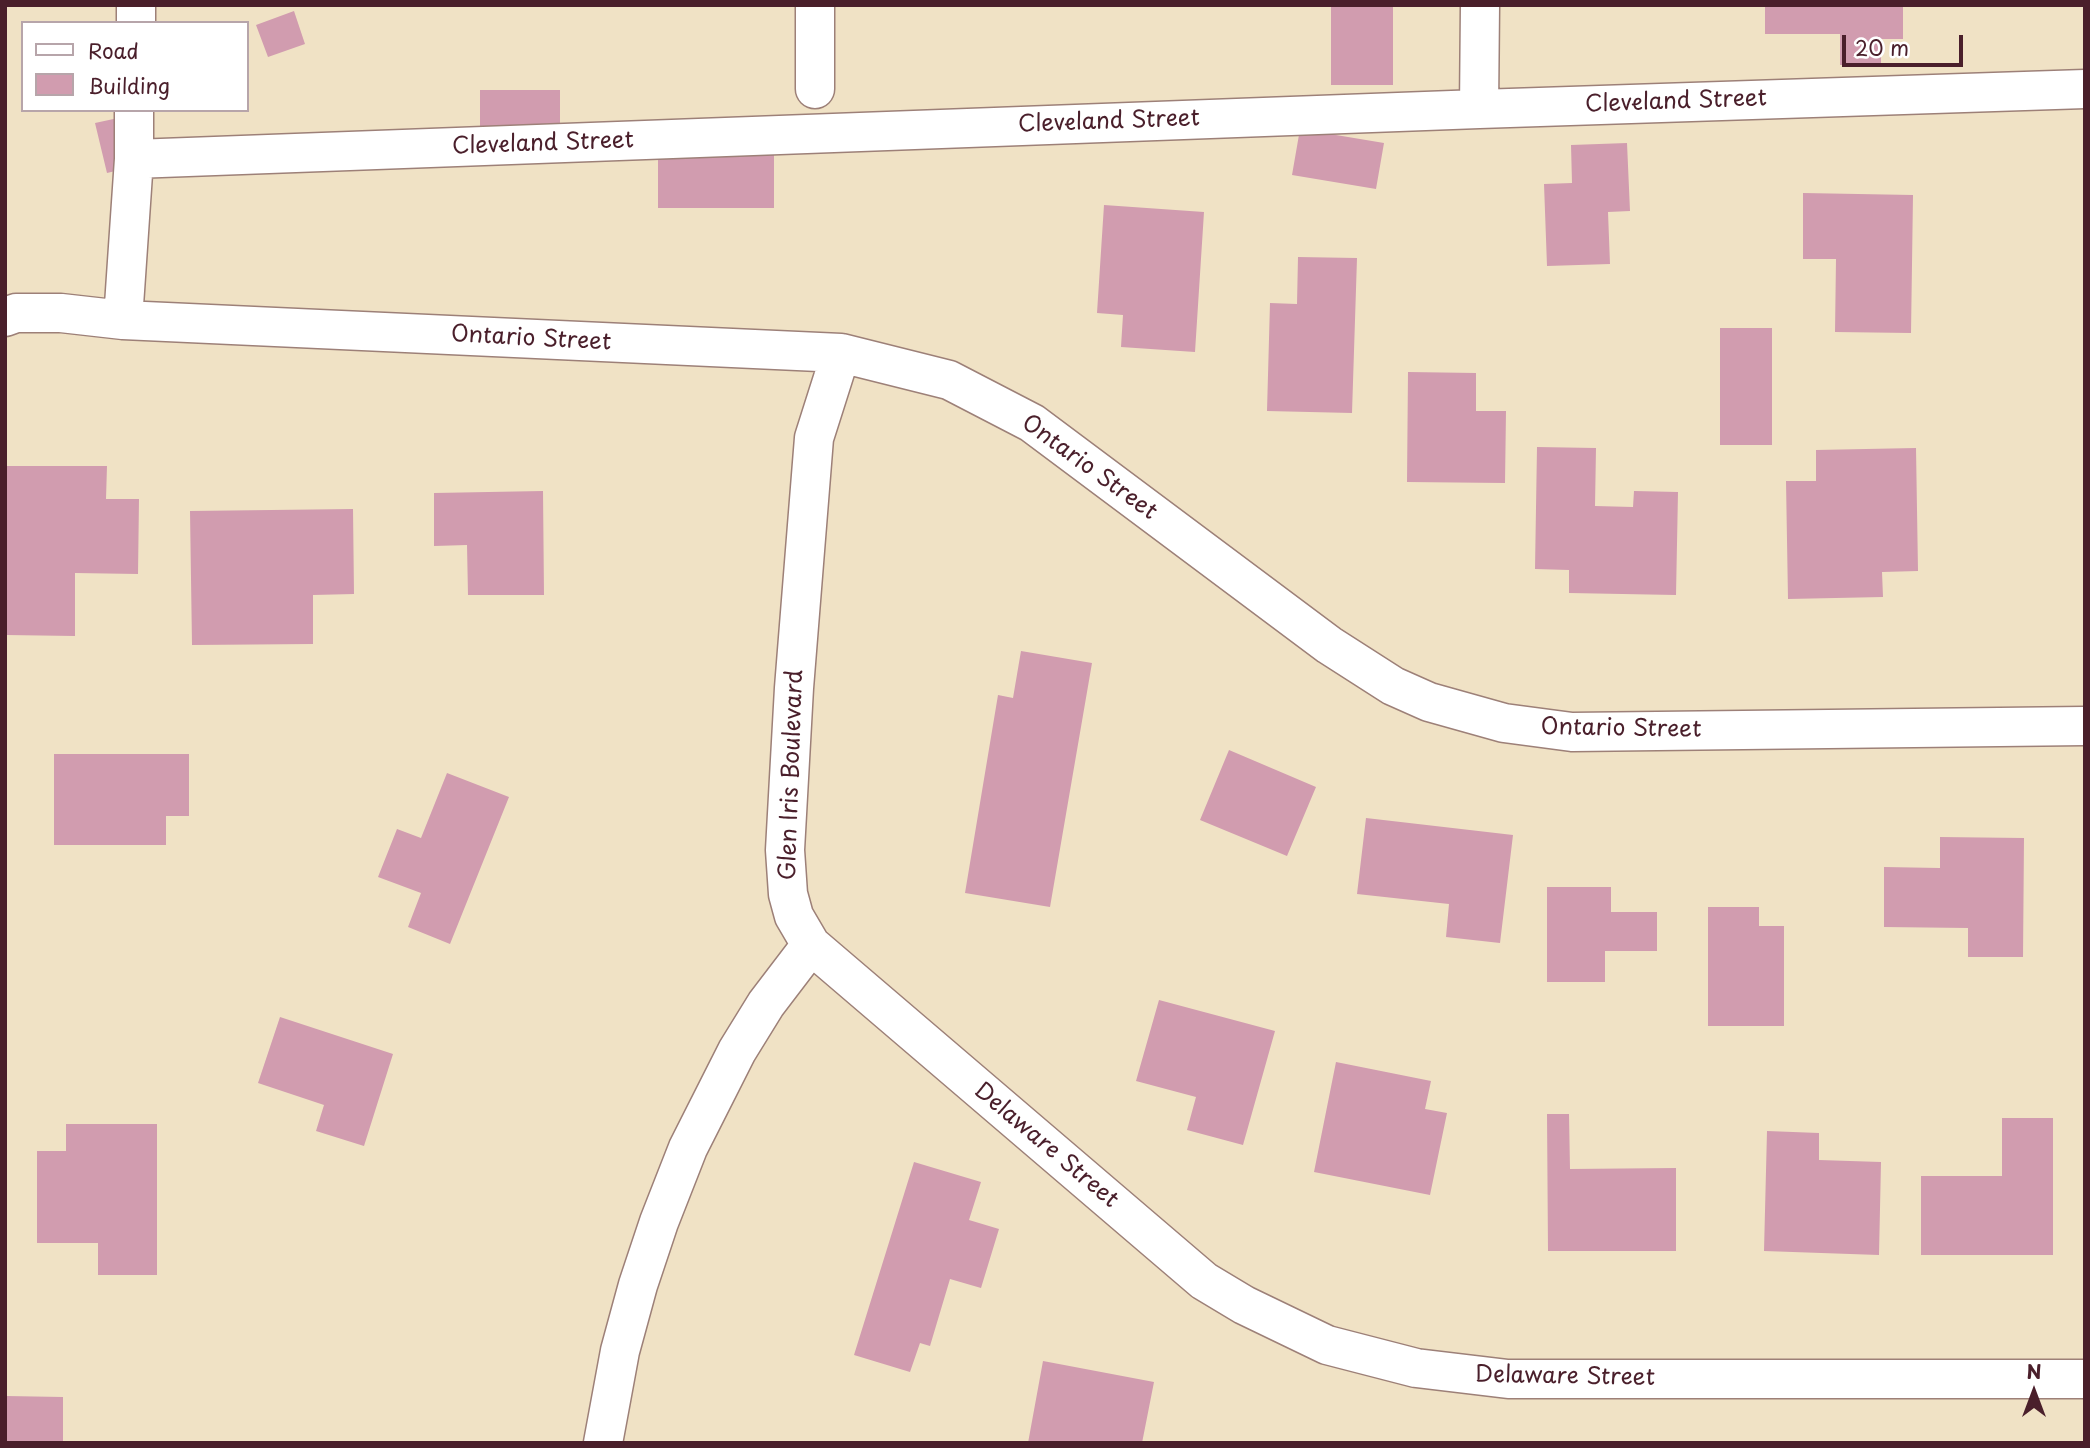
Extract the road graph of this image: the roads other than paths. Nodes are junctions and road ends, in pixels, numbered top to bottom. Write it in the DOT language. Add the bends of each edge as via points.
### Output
graph roads {
  1 [pos="815,5"];
  2 [pos="1480,5"];
  3 [pos="815,89"];
  4 [pos="2085,89"];
  5 [pos="1479,108"];
  6 [pos="134,112"];
  7 [pos="134,159"];
  8 [pos="5,317"];
  9 [pos="124,320"];
  10 [pos="841,353"];
  11 [pos="2085,726"];
  12 [pos="811,945"];
  13 [pos="2085,1379"];
  14 [pos="603,1443"];
  1 -- 3 [label="street"];
  2 -- 5 [label="street"];
  4 -- 5 [label="street, Cleveland Street"];
  5 -- 7 [label="street, Cleveland Street"];
  6 -- 7 [label="street"];
  7 -- 9 [label="street"];
  8 -- 9 [label="street, Ontario Street" via="61,313"];
  9 -- 10 [label="street, Ontario Street"];
  10 -- 11 [label="street, Ontario Street" via="949,380 1032,423 1329,645 1393,686 1429,702 1504,723 1572,732"];
  10 -- 12 [label="street, Glen Iris Boulevard" via="814,438 785,850 794,916"];
  12 -- 13 [label="street, Delaware Street" via="1204,1281 1327,1345 1416,1368 1508,1379"];
  12 -- 14 [label="street" via="737,1051 688,1148 638,1285"];
}
